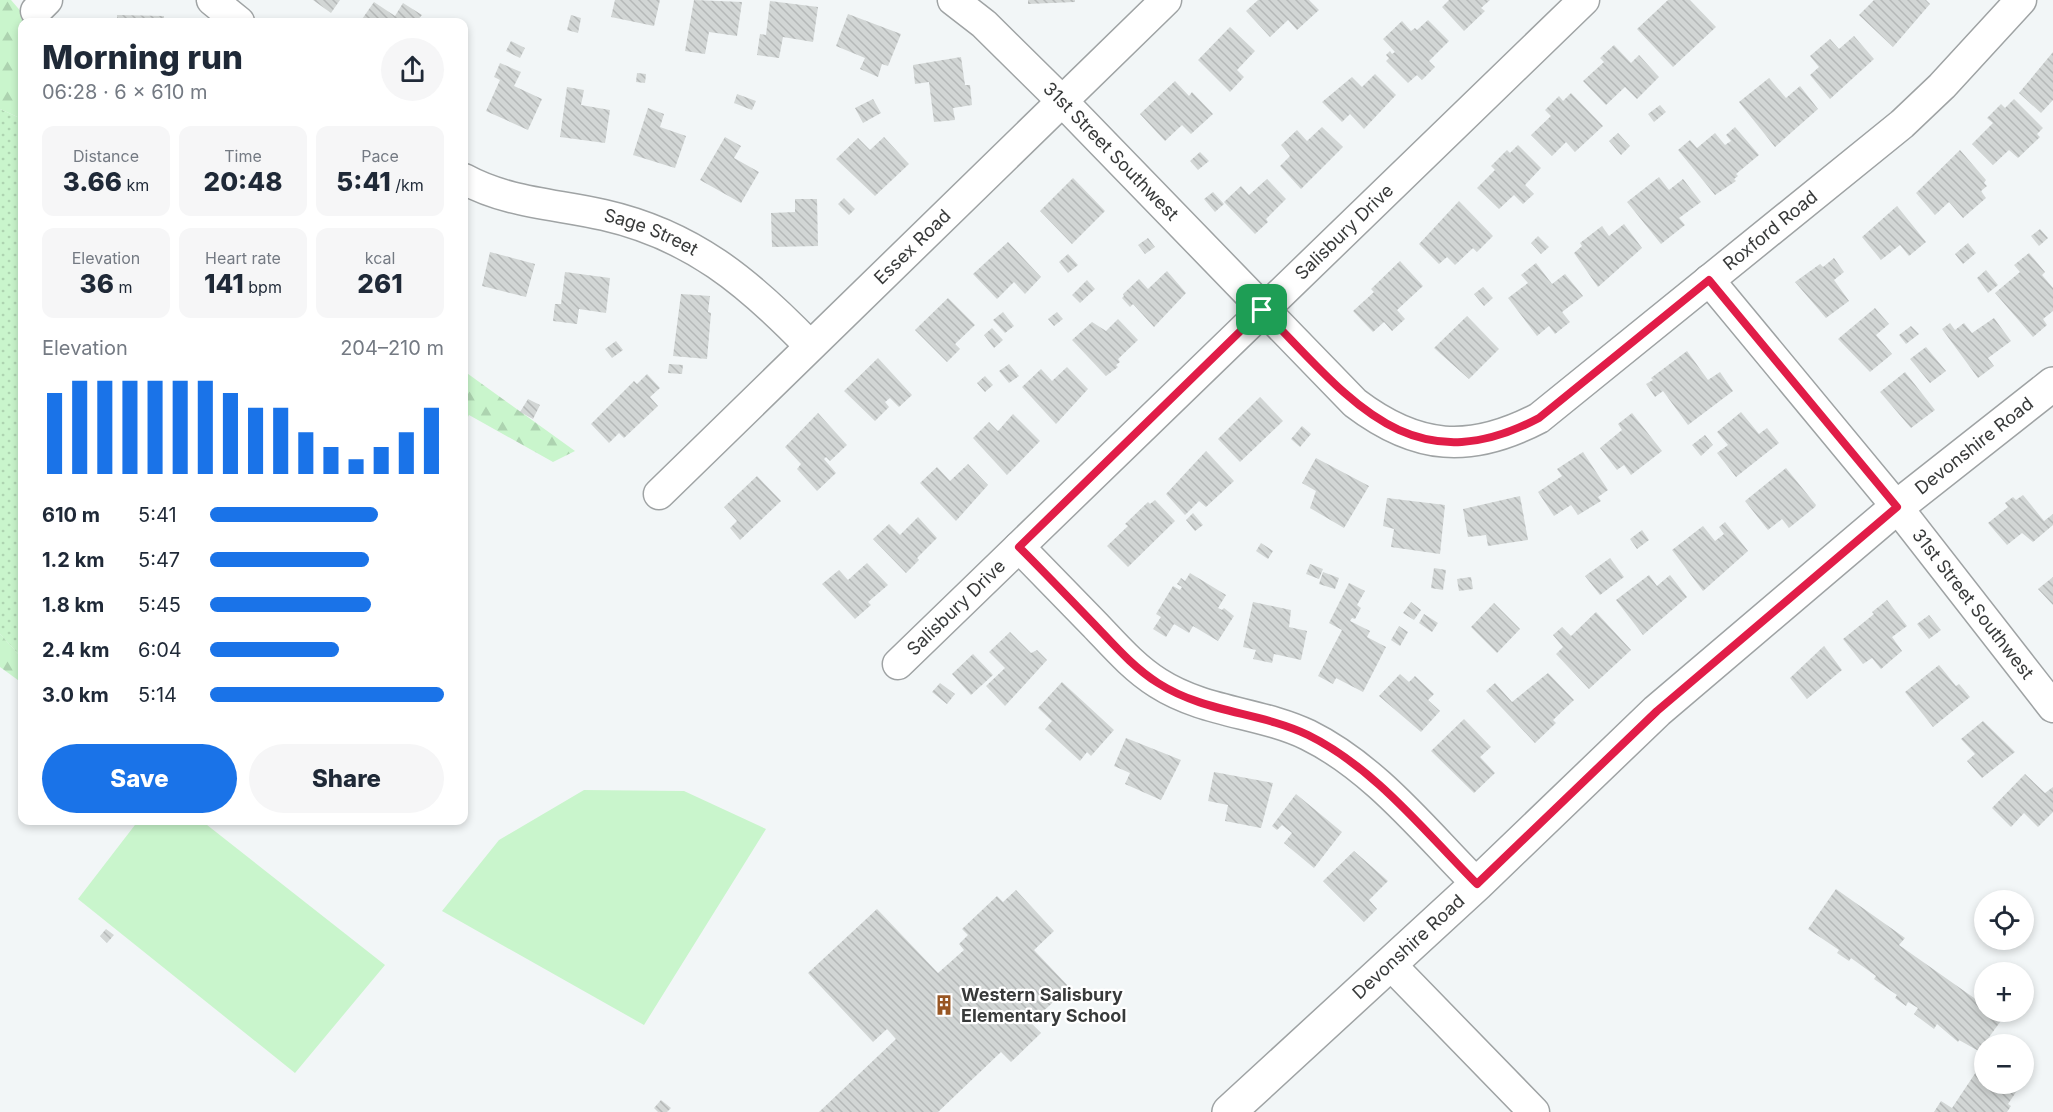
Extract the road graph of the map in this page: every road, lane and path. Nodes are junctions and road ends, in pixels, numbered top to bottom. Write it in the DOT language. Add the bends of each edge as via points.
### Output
graph roads {
  1 [pos="212,0"];
  2 [pos="953,0"];
  3 [pos="1166,0"];
  4 [pos="1584,0"];
  5 [pos="2021,0"];
  6 [pos="234,18"];
  7 [pos="1062,101"];
  8 [pos="468,181"];
  9 [pos="1709,280"];
  10 [pos="1262,310"];
  11 [pos="809,345"];
  12 [pos="2053,384"];
  13 [pos="659,494"];
  14 [pos="1897,507"];
  15 [pos="1019,547"];
  16 [pos="898,664"];
  17 [pos="2053,708"];
  18 [pos="1477,884"];
  19 [pos="1390,964"];
  20 [pos="1229,1112"];
  21 [pos="1534,1112"];
  1 -- 6 [label="street"];
  2 -- 7 [label="street, 31st Street Southwest" via="984,24"];
  3 -- 7 [label="street, Essex Road"];
  4 -- 10 [label="street, Salisbury Drive"];
  5 -- 9 [label="street, Roxford Road" via="1902,124"];
  7 -- 10 [label="street, 31st Street Southwest"];
  7 -- 11 [label="street, Essex Road"];
  8 -- 11 [label="street, Sage Street" via="513,200 604,215 649,228 692,247 749,286"];
  9 -- 10 [label="street, Roxford Road" via="1539,418 1483,441 1458,443 1427,440 1379,422"];
  9 -- 14 [label="street, 31st Street Southwest"];
  10 -- 15 [label="street, Salisbury Drive"];
  11 -- 13 [label="street, Essex Road"];
  12 -- 14 [label="street, Devonshire Road"];
  14 -- 17 [label="street, 31st Street Southwest"];
  14 -- 18 [label="street, Devonshire Road" via="1657,711"];
  15 -- 16 [label="street, Salisbury Drive"];
  15 -- 18 [label="street" via="1130,662 1159,684 1218,710 1306,734 1337,751 1365,771"];
  18 -- 19 [label="street, Devonshire Road"];
  19 -- 20 [label="street, Devonshire Road"];
  19 -- 21 [label="street"];
}
